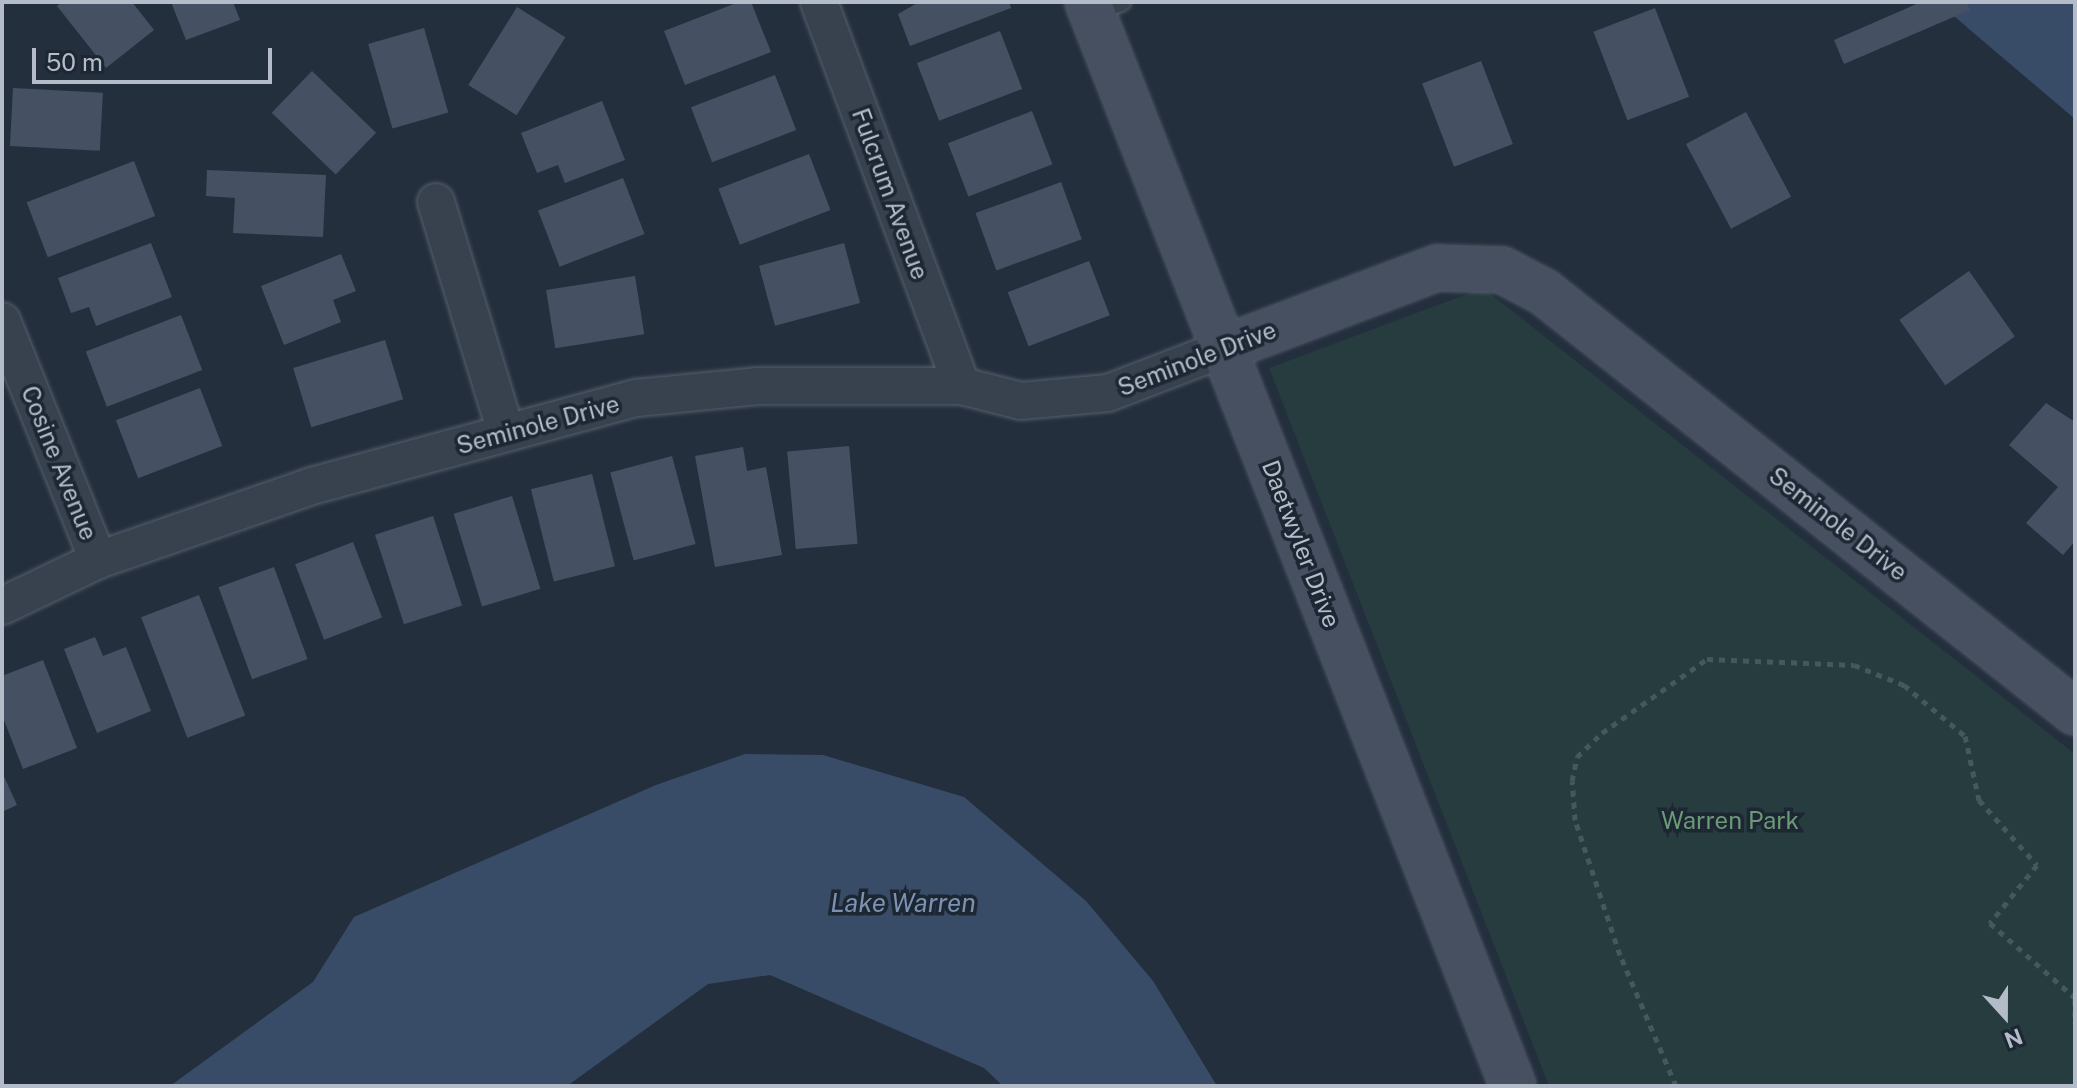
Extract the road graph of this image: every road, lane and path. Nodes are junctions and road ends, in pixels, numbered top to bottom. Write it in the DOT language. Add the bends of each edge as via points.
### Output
graph roads {
  1 [pos="819,2"];
  2 [pos="1101,5"];
  3 [pos="436,202"];
  4 [pos="2,321"];
  5 [pos="1225,348"];
  6 [pos="962,386"];
  7 [pos="506,433"];
  8 [pos="98,560"];
  9 [pos="2,606"];
  10 [pos="2075,712"];
  11 [pos="2075,999"];
  12 [pos="2075,1023"];
  13 [pos="1513,1086"];
  14 [pos="1676,1086"];
  1 -- 6 [label="street, Fulcrum Avenue"];
  2 -- 5 [label="street, Daetwyler Drive"];
  3 -- 7 [label="street"];
  4 -- 8 [label="street, Cosine Avenue"];
  5 -- 6 [label="street, Seminole Drive" via="1108,393 1021,401"];
  5 -- 10 [label="street, Seminole Drive" via="1437,268 1502,270 1544,292"];
  5 -- 13 [label="street, Daetwyler Drive"];
  6 -- 7 [label="street, Seminole Drive" via="758,386 636,398"];
  7 -- 8 [label="street, Seminole Drive" via="312,486"];
  8 -- 9 [label="street, Seminole Drive"];
  11 -- 12 [label="path"];
  11 -- 14 [label="path" via="1990,923 2037,865 1979,800 1965,736 1904,685 1854,665 1707,659 1602,733 1577,757 1572,781 1575,820 1620,955"];
}
